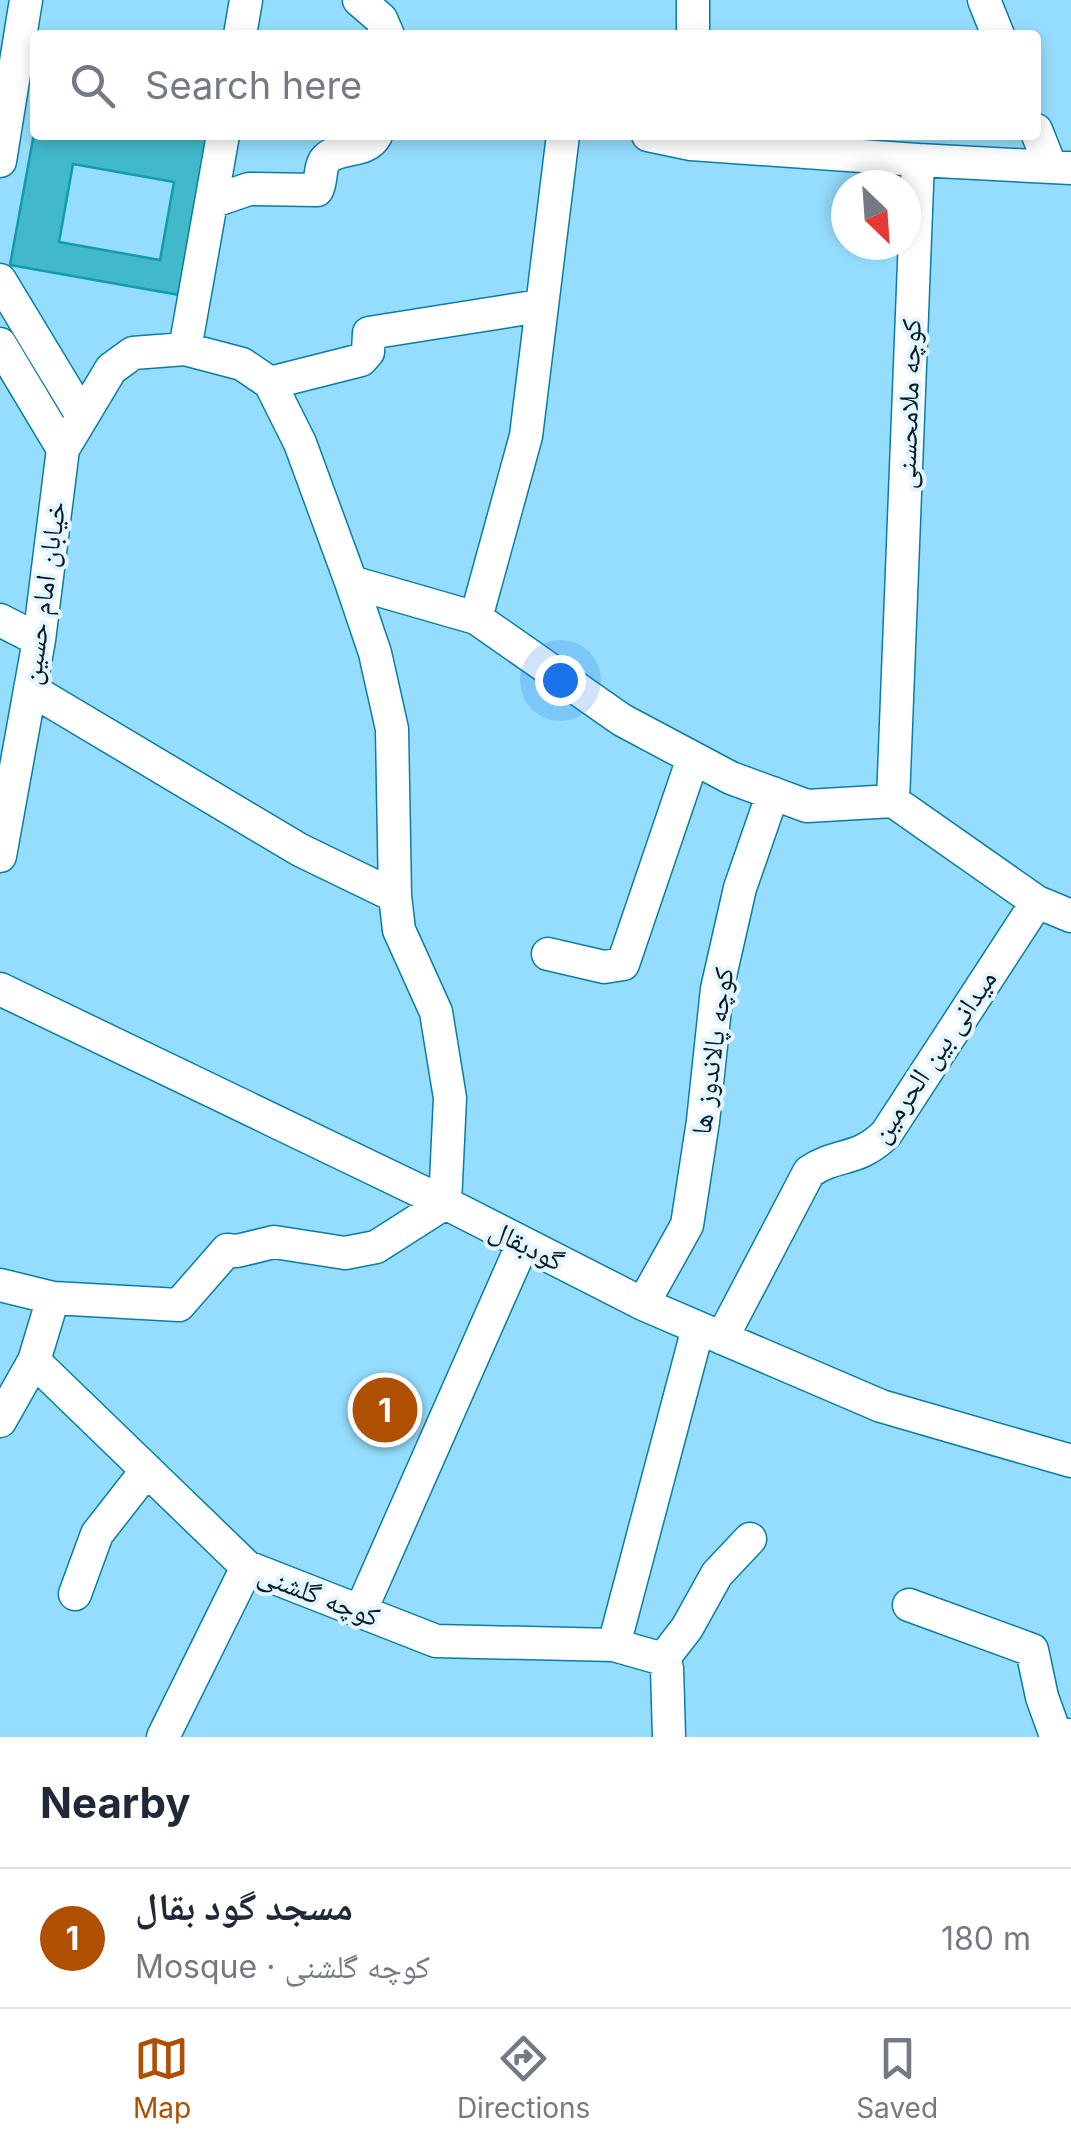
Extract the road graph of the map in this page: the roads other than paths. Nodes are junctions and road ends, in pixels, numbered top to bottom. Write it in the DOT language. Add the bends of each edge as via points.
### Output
graph roads {
  1 [pos="26,0"];
  2 [pos="246,0"];
  3 [pos="359,0"];
  4 [pos="694,0"];
  5 [pos="984,0"];
  6 [pos="241,30"];
  7 [pos="386,30"];
  8 [pos="693,30"];
  9 [pos="996,30"];
  10 [pos="1041,137"];
  11 [pos="222,140"];
  12 [pos="372,140"];
  13 [pos="562,140"];
  14 [pos="702,140"];
  15 [pos="918,160"];
  16 [pos="0,161"];
  17 [pos="1061,166"];
  18 [pos="211,202"];
  19 [pos="0,280"];
  20 [pos="540,306"];
  21 [pos="0,344"];
  22 [pos="185,349"];
  23 [pos="270,384"];
  24 [pos="81,414"];
  25 [pos="62,449"];
  26 [pos="351,582"];
  27 [pos="476,618"];
  28 [pos="0,620"];
  29 [pos="39,640"];
  30 [pos="30,690"];
  31 [pos="694,758"];
  32 [pos="773,793"];
  33 [pos="893,801"];
  34 [pos="4,817"];
  35 [pos="0,856"];
  36 [pos="396,896"];
  37 [pos="1037,902"];
  38 [pos="1071,916"];
  39 [pos="548,954"];
  40 [pos="0,989"];
  41 [pos="445,1203"];
  42 [pos="522,1243"];
  43 [pos="0,1286"];
  44 [pos="53,1298"];
  45 [pos="643,1304"];
  46 [pos="710,1333"];
  47 [pos="34,1361"];
  48 [pos="0,1421"];
  49 [pos="1071,1461"];
  50 [pos="147,1470"];
  51 [pos="750,1539"];
  52 [pos="247,1567"];
  53 [pos="75,1594"];
  54 [pos="909,1605"];
  55 [pos="361,1610"];
  56 [pos="614,1645"];
  57 [pos="664,1659"];
  58 [pos="1071,1735"];
  59 [pos="163,1737"];
  60 [pos="668,1737"];
  1 -- 16 [label="street"];
  2 -- 6 [label="street"];
  3 -- 7 [label="street"];
  4 -- 8 [label="street"];
  5 -- 9 [label="street"];
  10 -- 17 [label="street"];
  11 -- 18 [label="street"];
  12 -- 18 [label="street" via="328,157 318,190 248,190"];
  13 -- 20 [label="street"];
  14 -- 15 [label="street"];
  15 -- 17 [label="street"];
  15 -- 33 [label="street, کوچه ملامحسنی"];
  18 -- 22 [label="street"];
  19 -- 24 [label="street"];
  20 -- 23 [label="street" via="369,333 361,360"];
  20 -- 27 [label="street" via="526,436"];
  21 -- 25 [label="street"];
  22 -- 23 [label="street" via="242,364"];
  22 -- 24 [label="street, خیابان امام حسین" via="133,352 111,370"];
  23 -- 26 [label="street" via="300,443"];
  24 -- 25 [label="street, خیابان امام حسین"];
  25 -- 29 [label="street, خیابان امام حسین"];
  26 -- 27 [label="street"];
  26 -- 36 [label="street" via="392,729"];
  27 -- 31 [label="street" via="622,720"];
  28 -- 29 [label="street"];
  29 -- 30 [label="street, خیابان امام حسین"];
  30 -- 34 [label="street, خیابان امام حسین"];
  30 -- 36 [label="street" via="300,850"];
  31 -- 32 [label="street"];
  31 -- 39 [label="street" via="623,964 604,967"];
  32 -- 33 [label="street" via="806,806"];
  32 -- 45 [label="street, کوچه پالاندوز ها" via="740,888 717,988 687,1225"];
  33 -- 37 [label="street"];
  34 -- 35 [label="street, خیابان امام حسین"];
  36 -- 41 [label="street" via="399,930 436,1012 444,1056 450,1098"];
  37 -- 38 [label="street"];
  37 -- 46 [label="street, میدانی بین الحرمین" via="886,1134 870,1150 810,1172"];
  40 -- 41 [label="street, گودبقال"];
  41 -- 42 [label="street, گودبقال"];
  41 -- 44 [label="street" via="376,1248 346,1254 274,1242 227,1250 180,1305"];
  42 -- 45 [label="street, گودبقال"];
  42 -- 55 [label="street"];
  43 -- 44 [label="street"];
  44 -- 47 [label="street"];
  45 -- 46 [label="street, گودبقال"];
  46 -- 49 [label="street, گودبقال" via="881,1406"];
  46 -- 56 [label="street, میدانی بین الحرمین"];
  47 -- 48 [label="street"];
  47 -- 50 [label="street, کوچه گلشنی"];
  50 -- 52 [label="street, کوچه گلشنی"];
  50 -- 53 [label="street" via="97,1534"];
  51 -- 57 [label="street" via="717,1574"];
  52 -- 55 [label="street, کوچه گلشنی"];
  52 -- 59 [label="street"];
  54 -- 58 [label="street" via="1032,1650 1056,1736"];
  55 -- 56 [label="street, کوچه گلشنی" via="436,1641"];
  56 -- 57 [label="street, کوچه گلشنی"];
  57 -- 60 [label="street"];
}
